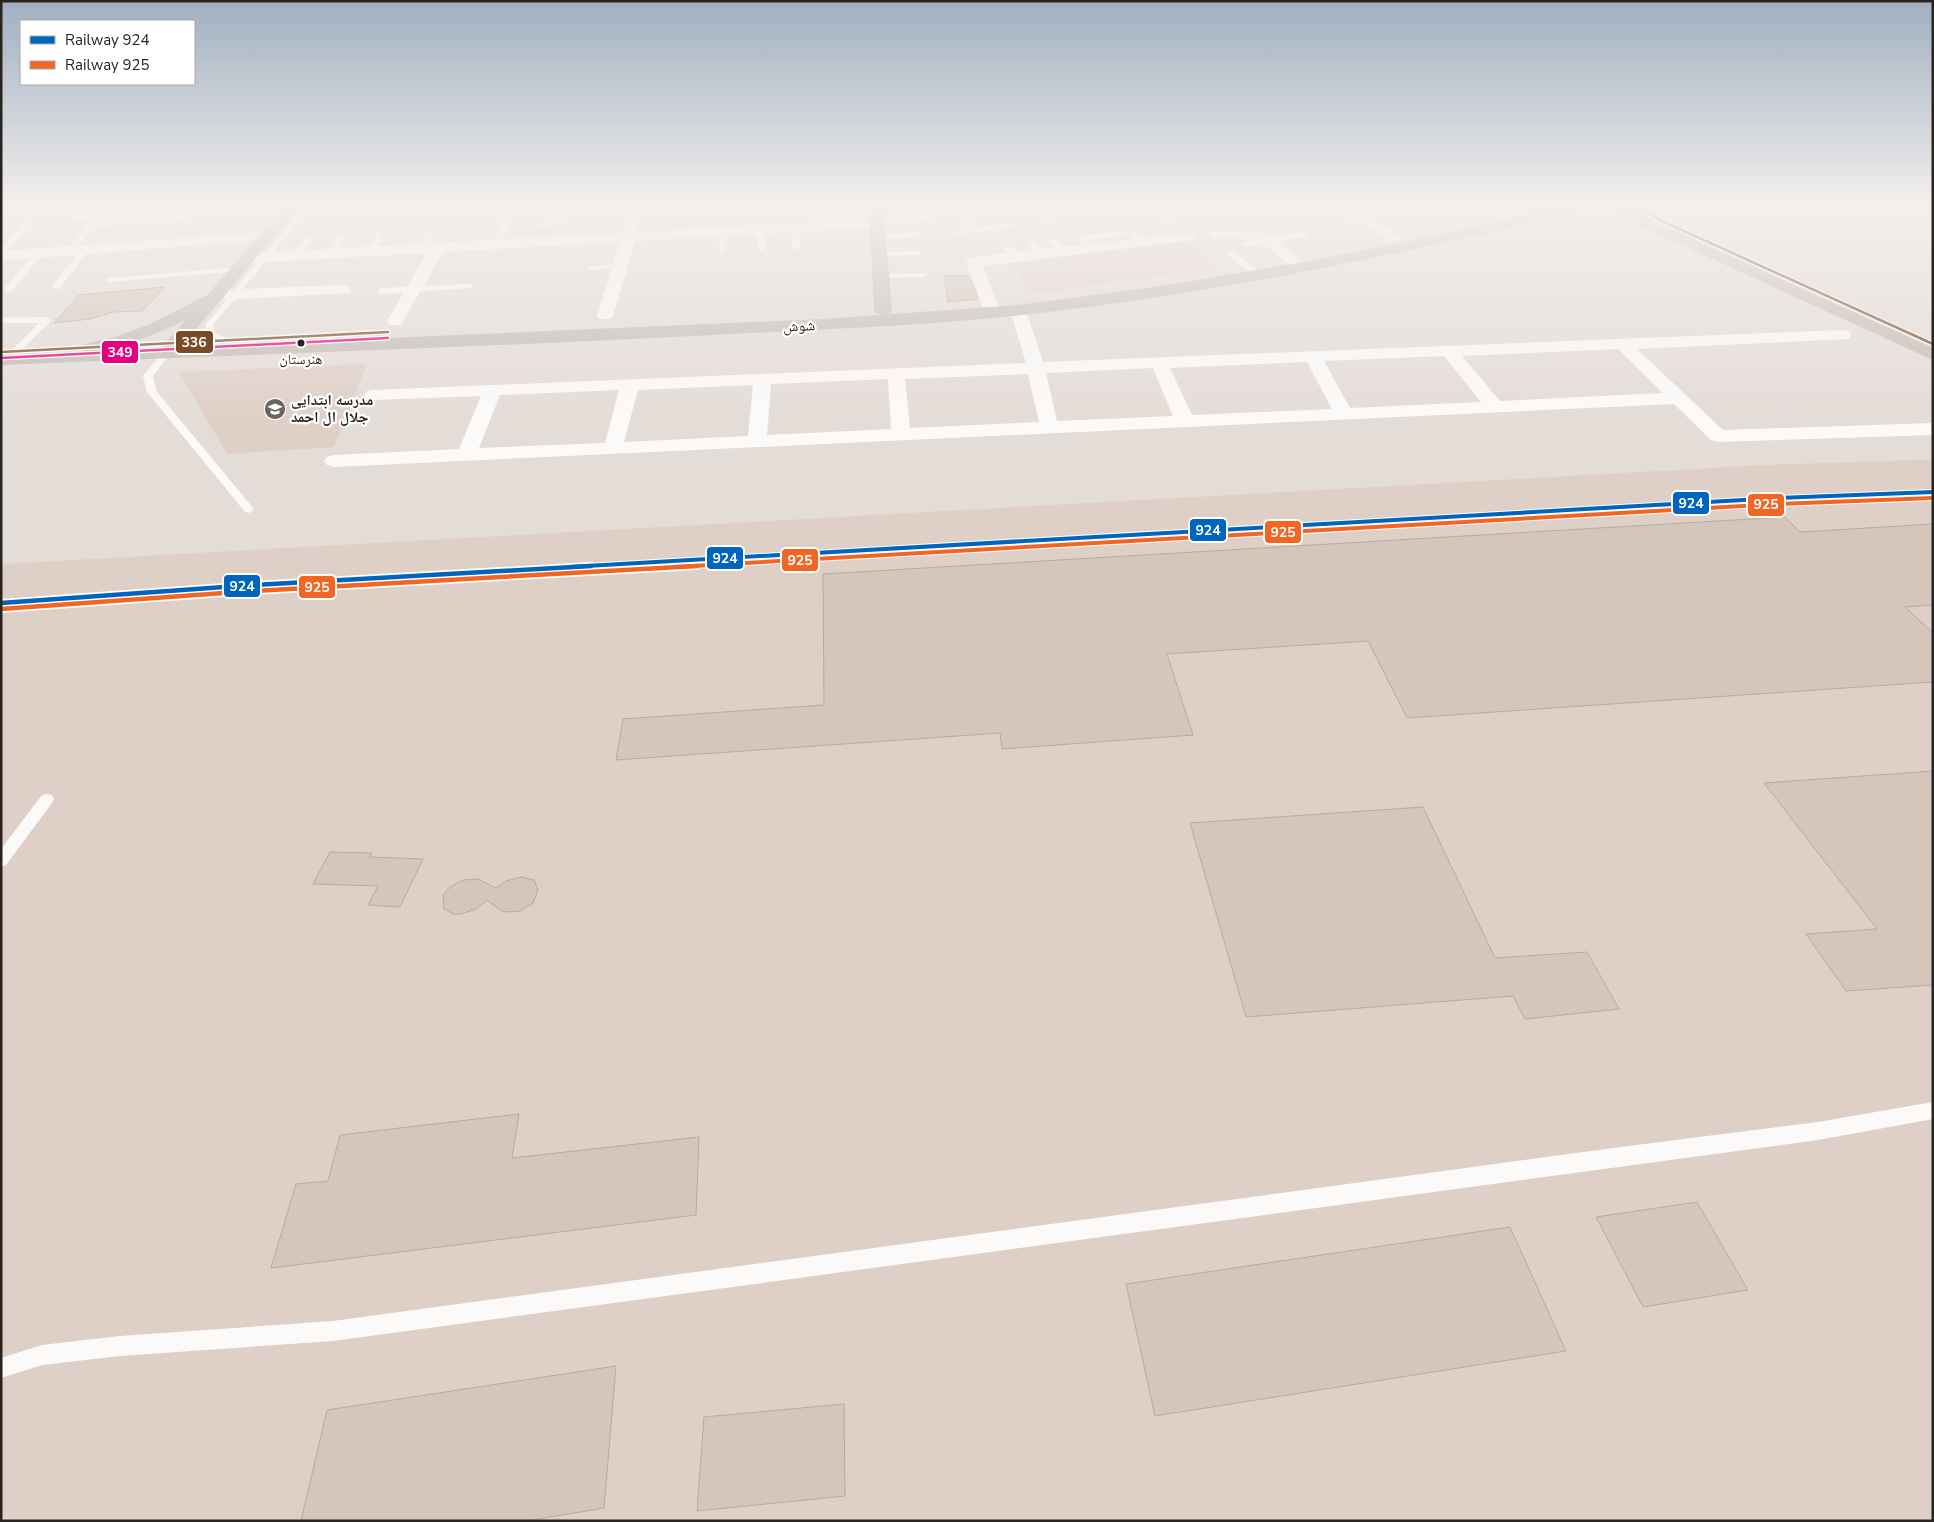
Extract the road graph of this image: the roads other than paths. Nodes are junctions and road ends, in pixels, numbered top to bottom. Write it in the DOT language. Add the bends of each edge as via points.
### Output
graph roads {
  1 [pos="20,276"];
  2 [pos="62,276"];
  3 [pos="141,276"];
  4 [pos="236,276"];
  5 [pos="245,276"];
  6 [pos="418,276"];
  7 [pos="617,276"];
  8 [pos="881,276"];
  9 [pos="979,276"];
  10 [pos="1259,276"];
  11 [pos="1761,276"];
  12 [pos="1783,276"];
  13 [pos="109,280"];
  14 [pos="56,286"];
  15 [pos="469,286"];
  16 [pos="413,289"];
  17 [pos="8,290"];
  18 [pos="342,290"];
  19 [pos="381,291"];
  20 [pos="225,295"];
  21 [pos="883,310"];
  22 [pos="1018,310"];
  23 [pos="992,312"];
  24 [pos="605,316"];
  25 [pos="5,320"];
  26 [pos="388,332"];
  27 [pos="210,334"];
  28 [pos="1843,335"];
  29 [pos="223,341"];
  30 [pos="1622,344"];
  31 [pos="1933,344"];
  32 [pos="91,348"];
  33 [pos="171,348"];
  34 [pos="1449,351"];
  35 [pos="6,355"];
  36 [pos="1933,355"];
  37 [pos="1312,356"];
  38 [pos="1159,363"];
  39 [pos="1036,368"];
  40 [pos="896,374"];
  41 [pos="762,379"];
  42 [pos="630,385"];
  43 [pos="493,390"];
  44 [pos="373,395"];
  45 [pos="1678,398"];
  46 [pos="1495,407"];
  47 [pos="1344,414"];
  48 [pos="1185,421"];
  49 [pos="1049,427"];
  50 [pos="1933,429"];
  51 [pos="901,434"];
  52 [pos="757,441"];
  53 [pos="613,447"];
  54 [pos="467,454"];
  55 [pos="334,461"];
  56 [pos="249,510"];
  57 [pos="48,799"];
  58 [pos="1,861"];
  59 [pos="1933,1110"];
  60 [pos="1,1368"];
  1 -- 17 [label="lane"];
  2 -- 14 [label="lane"];
  3 -- 13 [label="lane"];
  4 -- 20 [label="main road"];
  5 -- 20 [label="lane"];
  6 -- 16 [label="street"];
  7 -- 24 [label="street"];
  8 -- 21 [label="street"];
  9 -- 23 [label="street"];
  10 -- 22 [label="main road, شوش"];
  11 -- 36 [label="main road"];
  12 -- 31 [label="main road"];
  15 -- 16 [label="lane"];
  16 -- 19 [label="lane"];
  16 -- 26 [label="street"];
  18 -- 20 [label="street"];
  20 -- 27 [label="lane" via="210,324"];
  20 -- 32 [label="street" via="146,334"];
  20 -- 33 [label="main road"];
  22 -- 23 [label="main road, شوش"];
  22 -- 39 [label="street"];
  23 -- 26 [label="main road, شوش" via="597,336"];
  25 -- 35 [label="lane" via="46,320"];
  26 -- 29 [label="lane"];
  26 -- 33 [label="main road, شوش"];
  27 -- 29 [label="lane"];
  27 -- 33 [label="lane"];
  28 -- 30 [label="street"];
  29 -- 33 [label="lane"];
  30 -- 34 [label="street"];
  30 -- 45 [label="street"];
  32 -- 33 [label="lane"];
  32 -- 35 [label="main road"];
  33 -- 35 [label="main road, شوش"];
  33 -- 56 [label="lane" via="148,376 152,392"];
  34 -- 37 [label="street"];
  34 -- 46 [label="street"];
  37 -- 38 [label="street"];
  37 -- 47 [label="street"];
  38 -- 39 [label="street"];
  38 -- 48 [label="street"];
  39 -- 40 [label="street"];
  39 -- 49 [label="street"];
  40 -- 41 [label="street"];
  40 -- 51 [label="street"];
  41 -- 42 [label="street"];
  41 -- 52 [label="street"];
  42 -- 43 [label="street"];
  42 -- 53 [label="street"];
  43 -- 44 [label="street"];
  43 -- 54 [label="street"];
  45 -- 46 [label="street"];
  45 -- 50 [label="street" via="1718,436"];
  46 -- 47 [label="street"];
  47 -- 48 [label="street"];
  48 -- 49 [label="street"];
  49 -- 51 [label="street"];
  51 -- 52 [label="street"];
  52 -- 53 [label="street"];
  53 -- 54 [label="street"];
  54 -- 55 [label="street"];
  57 -- 58 [label="lane"];
  59 -- 60 [label="lane" via="1818,1131 1130,1222 709,1282 333,1331 120,1346 42,1355"];
}
